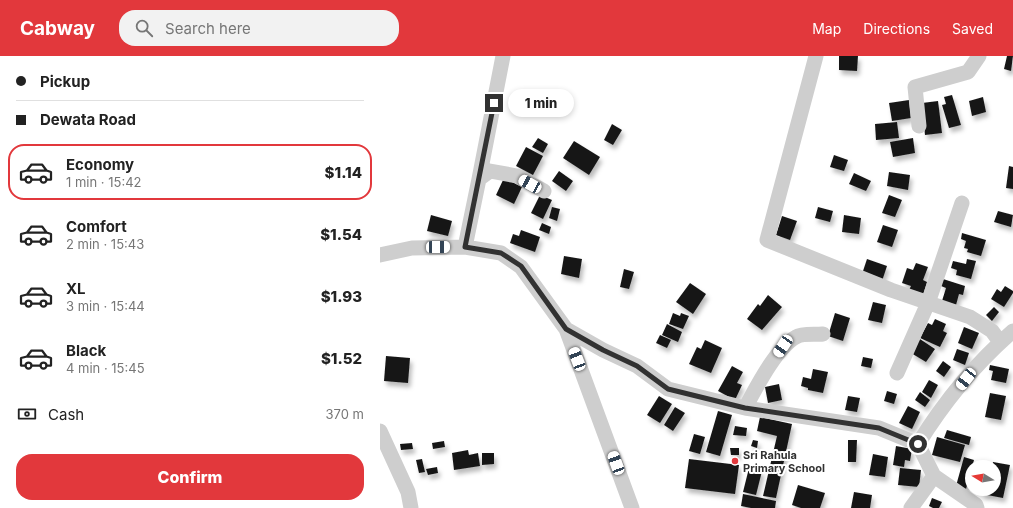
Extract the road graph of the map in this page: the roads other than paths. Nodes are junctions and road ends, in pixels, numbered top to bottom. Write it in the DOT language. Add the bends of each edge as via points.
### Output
graph roads {
  1 [pos="503,56"];
  2 [pos="816,56"];
  3 [pos="979,56"];
  4 [pos="919,126"];
  5 [pos="479,178"];
  6 [pos="544,191"];
  7 [pos="962,203"];
  8 [pos="465,247"];
  9 [pos="380,255"];
  10 [pos="928,303"];
  11 [pos="566,329"];
  12 [pos="1013,330"];
  13 [pos="823,334"];
  14 [pos="1000,342"];
  15 [pos="897,373"];
  16 [pos="745,408"];
  17 [pos="380,431"];
  18 [pos="918,444"];
  19 [pos="934,476"];
  20 [pos="411,508"];
  21 [pos="632,508"];
  22 [pos="912,508"];
  23 [pos="977,508"];
  1 -- 5 [label="street"];
  2 -- 10 [label="street" via="767,240"];
  3 -- 4 [label="street" via="968,72 914,87"];
  5 -- 6 [label="street" via="490,171 517,176"];
  5 -- 8 [label="street"];
  7 -- 10 [label="street"];
  8 -- 9 [label="street" via="412,248"];
  8 -- 11 [label="street" via="501,253 521,266"];
  10 -- 14 [label="street" via="970,317 992,331"];
  10 -- 15 [label="street"];
  11 -- 16 [label="street" via="637,366 668,389"];
  11 -- 21 [label="street"];
  12 -- 14 [label="street"];
  13 -- 16 [label="street" via="797,336 783,346"];
  14 -- 18 [label="street" via="974,368"];
  16 -- 18 [label="street" via="879,428"];
  17 -- 20 [label="street" via="408,492"];
  18 -- 19 [label="street"];
  19 -- 22 [label="street"];
  19 -- 23 [label="street"];
}
